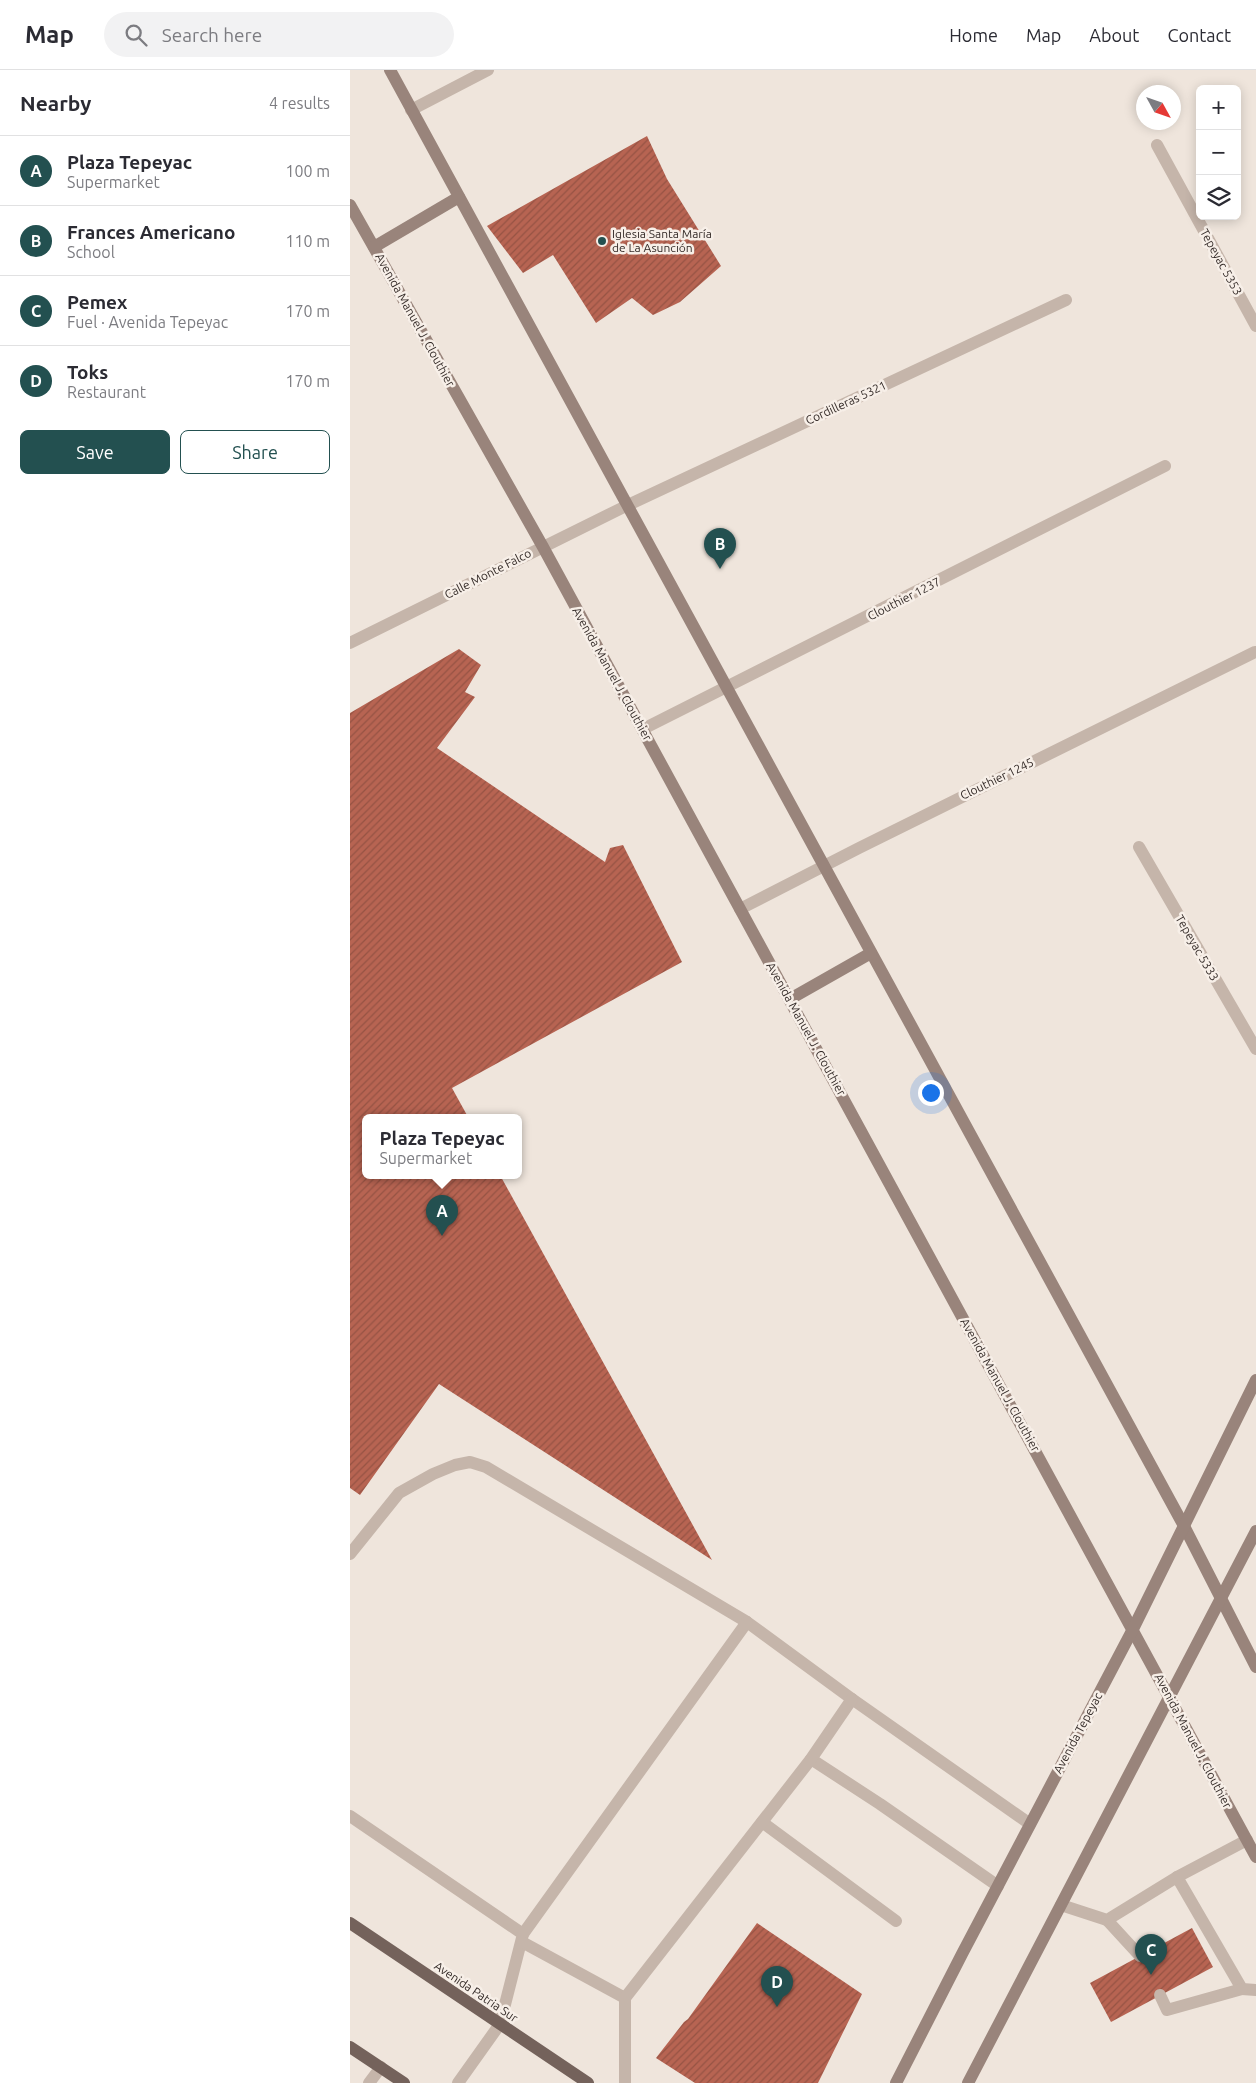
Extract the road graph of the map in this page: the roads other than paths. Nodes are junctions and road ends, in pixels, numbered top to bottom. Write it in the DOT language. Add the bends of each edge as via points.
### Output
graph roads {
  1 [pos="390,70"];
  2 [pos="488,70"];
  3 [pos="412,110"];
  4 [pos="1157,146"];
  5 [pos="458,197"];
  6 [pos="350,205"];
  7 [pos="374,246"];
  8 [pos="1066,300"];
  9 [pos="1256,326"];
  10 [pos="1164,466"];
  11 [pos="626,506"];
  12 [pos="543,547"];
  13 [pos="350,643"];
  14 [pos="1255,652"];
  15 [pos="727,688"];
  16 [pos="642,729"];
  17 [pos="1139,847"];
  18 [pos="823,865"];
  19 [pos="740,909"];
  20 [pos="871,953"];
  21 [pos="790,999"];
  22 [pos="1256,1049"];
  23 [pos="1256,1380"];
  24 [pos="1184,1526"];
  25 [pos="1256,1531"];
  26 [pos="350,1554"];
  27 [pos="1221,1601"];
  28 [pos="747,1622"];
  29 [pos="1133,1629"];
  30 [pos="1256,1667"];
  31 [pos="1169,1698"];
  32 [pos="852,1699"];
  33 [pos="811,1759"];
  34 [pos="350,1816"];
  35 [pos="762,1822"];
  36 [pos="1030,1824"];
  37 [pos="1247,1840"];
  38 [pos="1256,1858"];
  39 [pos="1177,1877"];
  40 [pos="998,1886"];
  41 [pos="1061,1905"];
  42 [pos="1108,1920"];
  43 [pos="896,1921"];
  44 [pos="350,1923"];
  45 [pos="522,1938"];
  46 [pos="1140,1956"];
  47 [pos="1242,1989"];
  48 [pos="1256,1990"];
  49 [pos="1160,1995"];
  50 [pos="626,1998"];
  51 [pos="500,2024"];
  52 [pos="350,2047"];
  53 [pos="381,2068"];
  54 [pos="369,2083"];
  55 [pos="404,2083"];
  56 [pos="458,2083"];
  57 [pos="588,2083"];
  58 [pos="625,2083"];
  59 [pos="896,2083"];
  60 [pos="968,2083"];
  1 -- 3 [label="main road"];
  2 -- 3 [label="street"];
  3 -- 5 [label="main road"];
  4 -- 9 [label="street, Tepeyac 5353"];
  5 -- 7 [label="main road"];
  5 -- 11 [label="main road"];
  6 -- 7 [label="main road, Avenida Manuel J. Clouthier"];
  7 -- 12 [label="main road, Avenida Manuel J. Clouthier"];
  8 -- 11 [label="street, Cordilleras 5321"];
  10 -- 15 [label="street, Clouthier 1237"];
  11 -- 12 [label="street, Calle Monte Falco"];
  11 -- 15 [label="main road"];
  12 -- 13 [label="street, Calle Monte Falco"];
  12 -- 16 [label="main road, Avenida Manuel J. Clouthier"];
  14 -- 18 [label="street, Clouthier 1245"];
  15 -- 16 [label="street, Clouthier 1237"];
  15 -- 18 [label="main road"];
  16 -- 19 [label="main road, Avenida Manuel J. Clouthier"];
  17 -- 22 [label="street, Tepeyac 5333"];
  18 -- 19 [label="street, Clouthier 1245"];
  18 -- 20 [label="main road"];
  19 -- 21 [label="main road, Avenida Manuel J. Clouthier"];
  20 -- 21 [label="main road"];
  20 -- 24 [label="main road"];
  21 -- 29 [label="main road, Avenida Manuel J. Clouthier"];
  23 -- 24 [label="main road, Avenida Tepeyac"];
  24 -- 27 [label="main road"];
  24 -- 29 [label="main road, Avenida Tepeyac"];
  25 -- 27 [label="main road"];
  26 -- 28 [label="street" via="399,1493 433,1474 470,1462 486,1467"];
  27 -- 30 [label="main road"];
  27 -- 31 [label="main road"];
  28 -- 32 [label="street"];
  28 -- 45 [label="street"];
  29 -- 31 [label="main road, Avenida Manuel J. Clouthier"];
  29 -- 36 [label="main road, Avenida Tepeyac"];
  31 -- 37 [label="main road, Avenida Manuel J. Clouthier"];
  31 -- 41 [label="main road"];
  32 -- 33 [label="street"];
  32 -- 36 [label="street"];
  33 -- 35 [label="street"];
  33 -- 40 [label="street"];
  34 -- 45 [label="street"];
  35 -- 43 [label="street"];
  35 -- 50 [label="street"];
  36 -- 40 [label="main road, Avenida Tepeyac"];
  37 -- 38 [label="main road, Avenida Manuel J. Clouthier"];
  37 -- 39 [label="street"];
  39 -- 42 [label="street"];
  39 -- 47 [label="street"];
  40 -- 59 [label="main road, Avenida Tepeyac"];
  41 -- 42 [label="street"];
  41 -- 60 [label="main road"];
  42 -- 46 [label="street"];
  44 -- 51 [label="main road, Avenida Patria Sur"];
  45 -- 50 [label="street"];
  45 -- 51 [label="street"];
  47 -- 48 [label="street"];
  47 -- 49 [label="street" via="1168,2010"];
  50 -- 58 [label="street"];
  51 -- 56 [label="street"];
  51 -- 57 [label="main road, Avenida Patria Sur"];
  52 -- 53 [label="main road"];
  53 -- 54 [label="street"];
  53 -- 55 [label="main road"];
}
